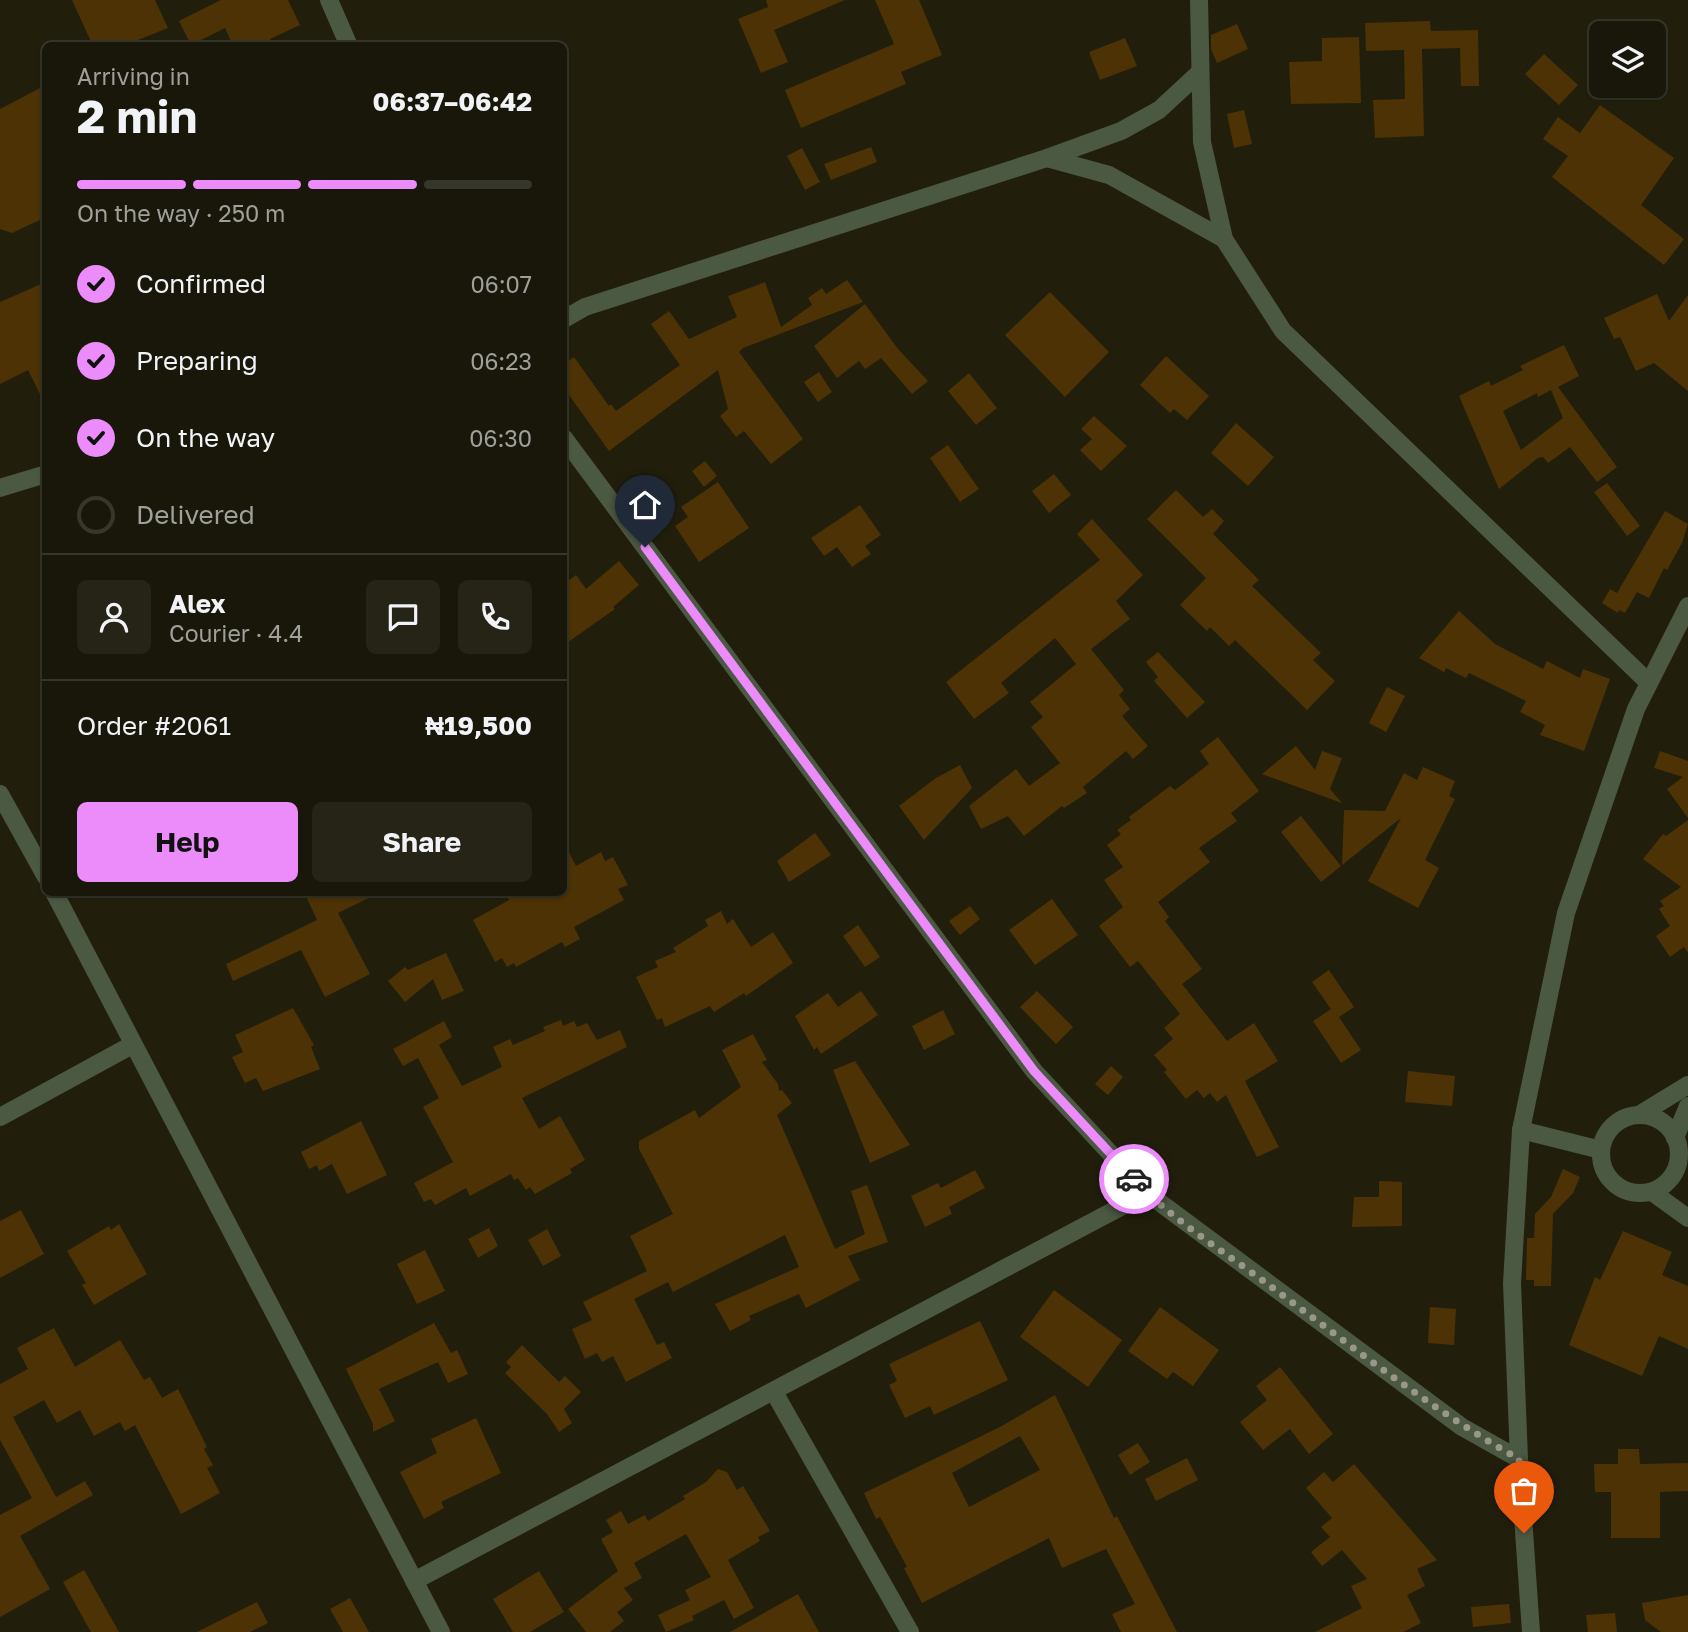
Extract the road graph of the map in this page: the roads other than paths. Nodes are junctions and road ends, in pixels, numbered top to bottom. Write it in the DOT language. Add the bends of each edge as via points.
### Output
graph roads {
  1 [pos="329,0"];
  2 [pos="1199,0"];
  3 [pos="347,42"];
  4 [pos="1199,72"];
  5 [pos="1047,158"];
  6 [pos="1224,239"];
  7 [pos="584,307"];
  8 [pos="567,308"];
  9 [pos="567,316"];
  10 [pos="567,442"];
  11 [pos="42,475"];
  12 [pos="0,488"];
  13 [pos="1688,606"];
  14 [pos="1648,682"];
  15 [pos="0,794"];
  16 [pos="42,870"];
  17 [pos="56,896"];
  18 [pos="132,1045"];
  19 [pos="1688,1084"];
  20 [pos="1688,1106"];
  21 [pos="1639,1115"];
  22 [pos="0,1117"];
  23 [pos="1521,1130"];
  24 [pos="1675,1138"];
  25 [pos="1601,1150"];
  26 [pos="1678,1161"];
  27 [pos="1688,1179"];
  28 [pos="1652,1192"];
  29 [pos="1147,1193"];
  30 [pos="1688,1218"];
  31 [pos="774,1392"];
  32 [pos="1519,1459"];
  33 [pos="414,1581"];
  34 [pos="440,1632"];
  35 [pos="909,1632"];
  36 [pos="1531,1632"];
  1 -- 3 [label="street"];
  2 -- 4 [label="street"];
  4 -- 5 [label="street" via="1160,110 1121,131"];
  4 -- 6 [label="street" via="1202,142"];
  5 -- 6 [label="street" via="1108,175"];
  5 -- 7 [label="street"];
  6 -- 14 [label="street" via="1283,331"];
  7 -- 8 [label="street"];
  7 -- 9 [label="street"];
  10 -- 29 [label="street" via="1034,1071"];
  11 -- 12 [label="street"];
  13 -- 14 [label="street"];
  14 -- 23 [label="street" via="1566,912"];
  15 -- 16 [label="street"];
  17 -- 18 [label="street"];
  18 -- 22 [label="street"];
  18 -- 33 [label="street"];
  19 -- 21 [label="street"];
  20 -- 24 [label="street"];
  21 -- 24 [label="street" via="1654,1118"];
  21 -- 25 [label="street" via="1614,1126"];
  23 -- 25 [label="street"];
  23 -- 32 [label="street" via="1512,1283"];
  24 -- 26 [label="street"];
  25 -- 28 [label="street" via="1606,1175 1615,1185 1627,1191"];
  26 -- 27 [label="street"];
  26 -- 28 [label="street" via="1665,1185"];
  28 -- 30 [label="street"];
  29 -- 31 [label="street"];
  29 -- 32 [label="street" via="1462,1427"];
  31 -- 33 [label="street"];
  31 -- 35 [label="street"];
  32 -- 36 [label="street"];
  33 -- 34 [label="street"];
}
